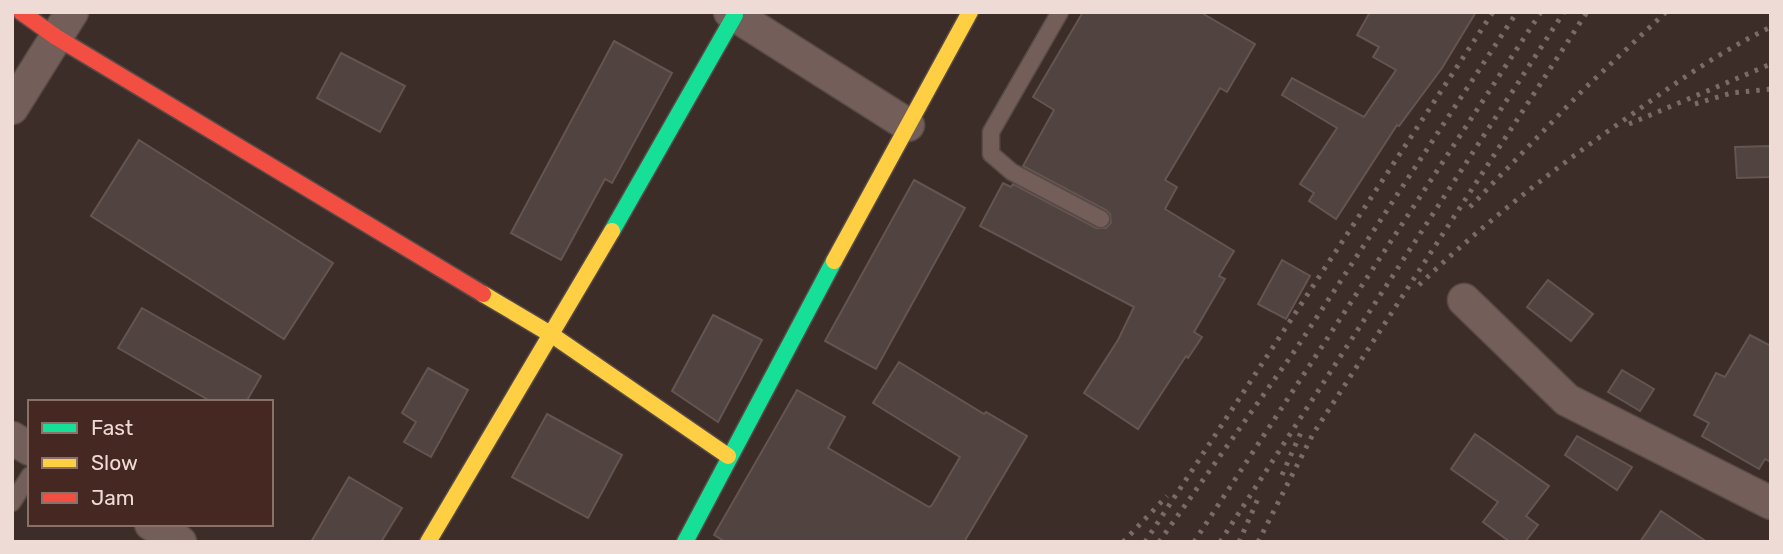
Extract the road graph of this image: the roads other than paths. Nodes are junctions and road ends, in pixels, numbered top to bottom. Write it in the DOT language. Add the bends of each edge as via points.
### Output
graph roads {
  1 [pos="21,12"];
  2 [pos="970,12"];
  3 [pos="1060,12"];
  4 [pos="732,14"];
  5 [pos="64,24"];
  6 [pos="12,108"];
  7 [pos="908,125"];
  8 [pos="1101,219"];
  9 [pos="1464,300"];
  10 [pos="552,335"];
  11 [pos="12,438"];
  12 [pos="28,448"];
  13 [pos="728,456"];
  14 [pos="28,478"];
  15 [pos="12,503"];
  16 [pos="1771,503"];
  17 [pos="154,526"];
  18 [pos="178,542"];
  19 [pos="428,542"];
  20 [pos="685,542"];
  1 -- 5 [label="street"];
  2 -- 7 [label="street"];
  3 -- 8 [label="lane" via="992,132 991,154 1013,172"];
  4 -- 7 [label="street"];
  4 -- 10 [label="street"];
  5 -- 6 [label="street"];
  5 -- 10 [label="street"];
  7 -- 13 [label="street"];
  9 -- 16 [label="street" via="1567,400"];
  10 -- 13 [label="street"];
  10 -- 19 [label="street"];
  11 -- 12 [label="street"];
  13 -- 20 [label="street"];
  14 -- 15 [label="lane"];
  17 -- 18 [label="street"];
}
